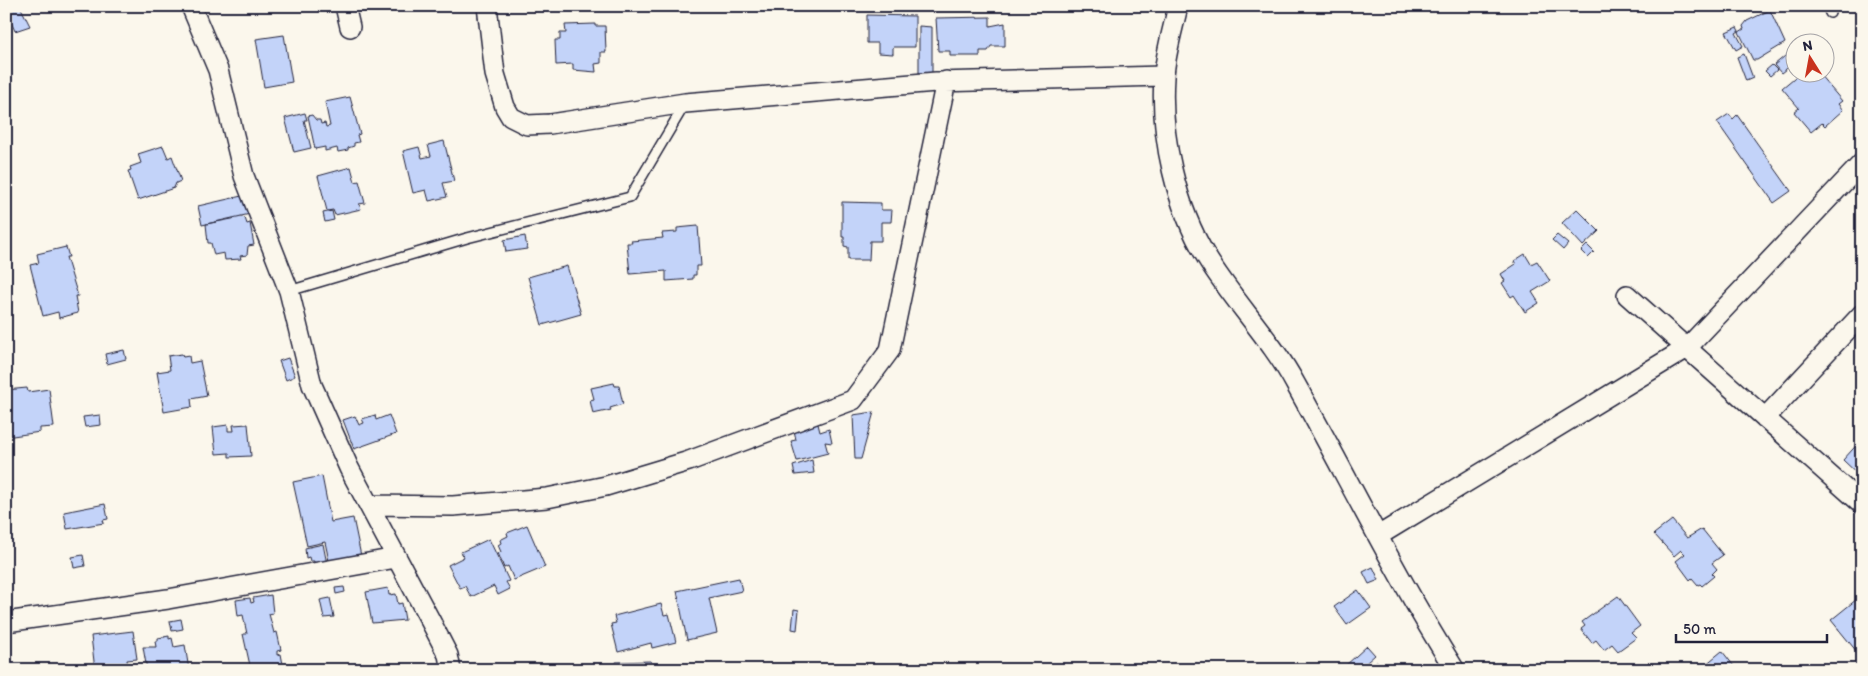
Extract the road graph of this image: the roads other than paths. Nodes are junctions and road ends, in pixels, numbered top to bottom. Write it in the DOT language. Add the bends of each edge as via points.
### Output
graph roads {
  1 [pos="191,6"];
  2 [pos="345,6"];
  3 [pos="487,6"];
  4 [pos="1178,6"];
  5 [pos="350,27"];
  6 [pos="1164,76"];
  7 [pos="946,81"];
  8 [pos="685,103"];
  9 [pos="1862,163"];
  10 [pos="289,291"];
  11 [pos="1627,295"];
  12 [pos="1862,314"];
  13 [pos="1687,348"];
  14 [pos="1765,418"];
  15 [pos="1862,504"];
  16 [pos="369,505"];
  17 [pos="1378,536"];
  18 [pos="396,558"];
  19 [pos="6,622"];
  20 [pos="451,670"];
  21 [pos="1455,670"];
  1 -- 10 [label="street" via="218,70 244,176"];
  2 -- 5 [label="street"];
  3 -- 8 [label="street" via="495,74 505,106 517,121 527,125 550,124"];
  4 -- 6 [label="street"];
  6 -- 7 [label="street"];
  6 -- 17 [label="street" via="1164,113 1172,171 1186,220 1208,259 1295,382"];
  7 -- 8 [label="street"];
  7 -- 16 [label="street" via="890,350 853,400 689,461 606,486 547,498 453,506"];
  8 -- 10 [label="lane" via="630,197 467,238"];
  9 -- 13 [label="street"];
  10 -- 16 [label="street" via="312,384"];
  11 -- 13 [label="street"];
  12 -- 14 [label="street"];
  13 -- 14 [label="street"];
  13 -- 17 [label="street"];
  14 -- 15 [label="street"];
  16 -- 18 [label="street"];
  17 -- 21 [label="street"];
  18 -- 19 [label="street" via="168,599"];
  18 -- 20 [label="street" via="448,656"];
}
